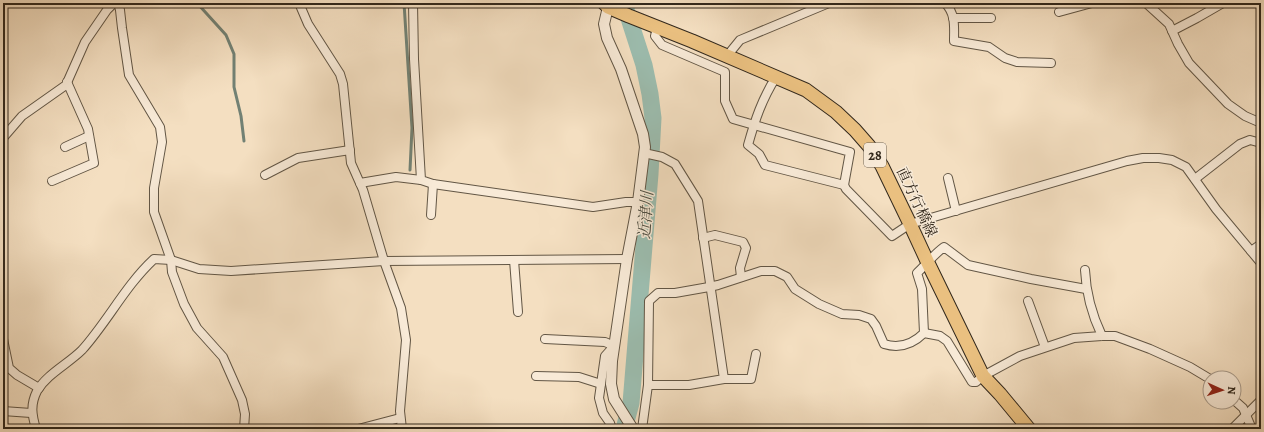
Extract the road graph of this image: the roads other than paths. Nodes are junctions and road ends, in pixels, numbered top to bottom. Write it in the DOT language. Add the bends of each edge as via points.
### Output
graph roads {
  1 [pos="114,3"];
  2 [pos="118,3"];
  3 [pos="299,3"];
  4 [pos="413,3"];
  5 [pos="829,3"];
  6 [pos="945,3"];
  7 [pos="1092,3"];
  8 [pos="1146,3"];
  9 [pos="1223,3"];
  10 [pos="606,5"];
  11 [pos="1059,12"];
  12 [pos="953,18"];
  13 [pos="991,18"];
  14 [pos="658,27"];
  15 [pos="1172,31"];
  16 [pos="727,56"];
  17 [pos="1050,63"];
  18 [pos="776,77"];
  19 [pos="67,82"];
  20 [pos="1261,123"];
  21 [pos="754,124"];
  22 [pos="89,136"];
  23 [pos="3,138"];
  24 [pos="1261,143"];
  25 [pos="65,147"];
  26 [pos="350,150"];
  27 [pos="644,153"];
  28 [pos="265,175"];
  29 [pos="948,178"];
  30 [pos="1195,179"];
  31 [pos="421,180"];
  32 [pos="52,181"];
  33 [pos="360,183"];
  34 [pos="433,184"];
  35 [pos="844,185"];
  36 [pos="638,202"];
  37 [pos="956,210"];
  38 [pos="431,215"];
  39 [pos="910,224"];
  40 [pos="703,238"];
  41 [pos="1261,244"];
  42 [pos="1251,251"];
  43 [pos="627,258"];
  44 [pos="171,260"];
  45 [pos="514,260"];
  46 [pos="384,261"];
  47 [pos="1261,263"];
  48 [pos="928,264"];
  49 [pos="1084,270"];
  50 [pos="741,277"];
  51 [pos="709,287"];
  52 [pos="1086,289"];
  53 [pos="1028,301"];
  54 [pos="518,312"];
  55 [pos="924,333"];
  56 [pos="1102,336"];
  57 [pos="545,339"];
  58 [pos="3,340"];
  59 [pos="614,346"];
  60 [pos="1045,347"];
  61 [pos="756,354"];
  62 [pos="1202,374"];
  63 [pos="536,376"];
  64 [pos="984,376"];
  65 [pos="724,379"];
  66 [pos="601,384"];
  67 [pos="648,385"];
  68 [pos="39,388"];
  69 [pos="1261,400"];
  70 [pos="1242,408"];
  71 [pos="3,411"];
  72 [pos="31,413"];
  73 [pos="1247,415"];
  74 [pos="400,418"];
  75 [pos="36,429"];
  76 [pos="244,429"];
  77 [pos="358,429"];
  78 [pos="402,429"];
  79 [pos="612,429"];
  80 [pos="633,429"];
  81 [pos="642,429"];
  82 [pos="1029,429"];
  83 [pos="1232,429"];
  84 [pos="1252,429"];
  1 -- 19 [label="street" via="85,42"];
  2 -- 44 [label="street" via="130,75 160,128 162,142 153,200 154,212"];
  3 -- 26 [label="street" via="308,24 344,84"];
  4 -- 31 [label="street"];
  5 -- 16 [label="street" via="740,40"];
  6 -- 12 [label="street" via="951,9"];
  7 -- 11 [label="street"];
  8 -- 15 [label="street" via="1169,24"];
  9 -- 15 [label="street"];
  10 -- 14 [label="main road, 直方行橋線 / 28"];
  10 -- 27 [label="street" via="604,24 607,38 621,69 643,134"];
  12 -- 13 [label="street"];
  12 -- 17 [label="street" via="954,42 989,47 1005,58 1017,62"];
  14 -- 16 [label="main road, 直方行橋線 / 28"];
  14 -- 21 [label="street" via="655,36 662,45 725,72 725,101 733,119"];
  15 -- 20 [label="street" via="1189,63 1228,104"];
  16 -- 18 [label="main road, 直方行橋線 / 28"];
  18 -- 21 [label="street" via="767,91"];
  18 -- 39 [label="main road, 直方行橋線 / 28" via="806,90 855,130 882,166"];
  19 -- 22 [label="street"];
  19 -- 23 [label="street" via="22,116"];
  21 -- 35 [label="street" via="748,145 759,154 765,164"];
  21 -- 35 [label="street" via="850,152"];
  22 -- 25 [label="street"];
  22 -- 32 [label="street" via="94,162"];
  24 -- 30 [label="street" via="1250,140 1240,144"];
  26 -- 28 [label="street" via="298,158"];
  26 -- 33 [label="street" via="351,163"];
  27 -- 36 [label="street"];
  27 -- 40 [label="street" via="662,157 675,164 698,201"];
  29 -- 37 [label="street"];
  30 -- 37 [label="street" via="1186,167 1172,160 1143,158"];
  30 -- 42 [label="street"];
  31 -- 33 [label="street" via="396,177"];
  31 -- 34 [label="street"];
  33 -- 46 [label="street"];
  34 -- 36 [label="street" via="593,207"];
  34 -- 38 [label="street"];
  35 -- 39 [label="street" via="892,236"];
  36 -- 43 [label="street"];
  37 -- 39 [label="street"];
  39 -- 48 [label="main road, 直方行橋線 / 28"];
  40 -- 50 [label="street" via="715,235 743,242 746,248 740,268"];
  40 -- 51 [label="street"];
  41 -- 42 [label="street"];
  42 -- 47 [label="street"];
  43 -- 45 [label="street"];
  43 -- 59 [label="street"];
  44 -- 46 [label="street" via="199,269 231,272"];
  44 -- 68 [label="street" via="154,259 139,273 98,331"];
  44 -- 76 [label="street" via="172,272 184,304 197,328 223,357 239,393 245,414"];
  45 -- 46 [label="street"];
  45 -- 54 [label="street"];
  46 -- 74 [label="street" via="401,308 406,340"];
  48 -- 52 [label="street" via="936,253 944,248 968,265 1031,280"];
  48 -- 55 [label="street" via="917,274 922,289"];
  48 -- 64 [label="main road, 直方行橋線 / 28"];
  49 -- 52 [label="street"];
  50 -- 51 [label="street"];
  50 -- 55 [label="street" via="761,271 775,271 787,277 795,289 820,304 842,314 871,319 884,344 901,346 915,341"];
  51 -- 65 [label="street"];
  51 -- 67 [label="street" via="658,293 649,300"];
  52 -- 56 [label="street"];
  53 -- 60 [label="street"];
  55 -- 64 [label="street" via="940,336 947,341 972,382"];
  56 -- 60 [label="street" via="1074,338"];
  56 -- 62 [label="street" via="1115,336"];
  57 -- 59 [label="street" via="605,342"];
  58 -- 68 [label="street" via="9,368 17,376"];
  59 -- 66 [label="street" via="605,356"];
  59 -- 80 [label="street" via="611,384 614,399"];
  60 -- 64 [label="street" via="1020,356"];
  61 -- 65 [label="street" via="751,379"];
  63 -- 66 [label="street" via="579,377"];
  64 -- 82 [label="main road, 直方行橋線 / 28"];
  65 -- 67 [label="street" via="689,385"];
  66 -- 79 [label="street" via="599,398 603,413"];
  67 -- 81 [label="street"];
  68 -- 72 [label="street"];
  69 -- 73 [label="street"];
  70 -- 73 [label="street"];
  71 -- 72 [label="street"];
  72 -- 75 [label="street"];
  73 -- 83 [label="street"];
  73 -- 84 [label="street"];
  74 -- 77 [label="street"];
  74 -- 78 [label="street"];
}
